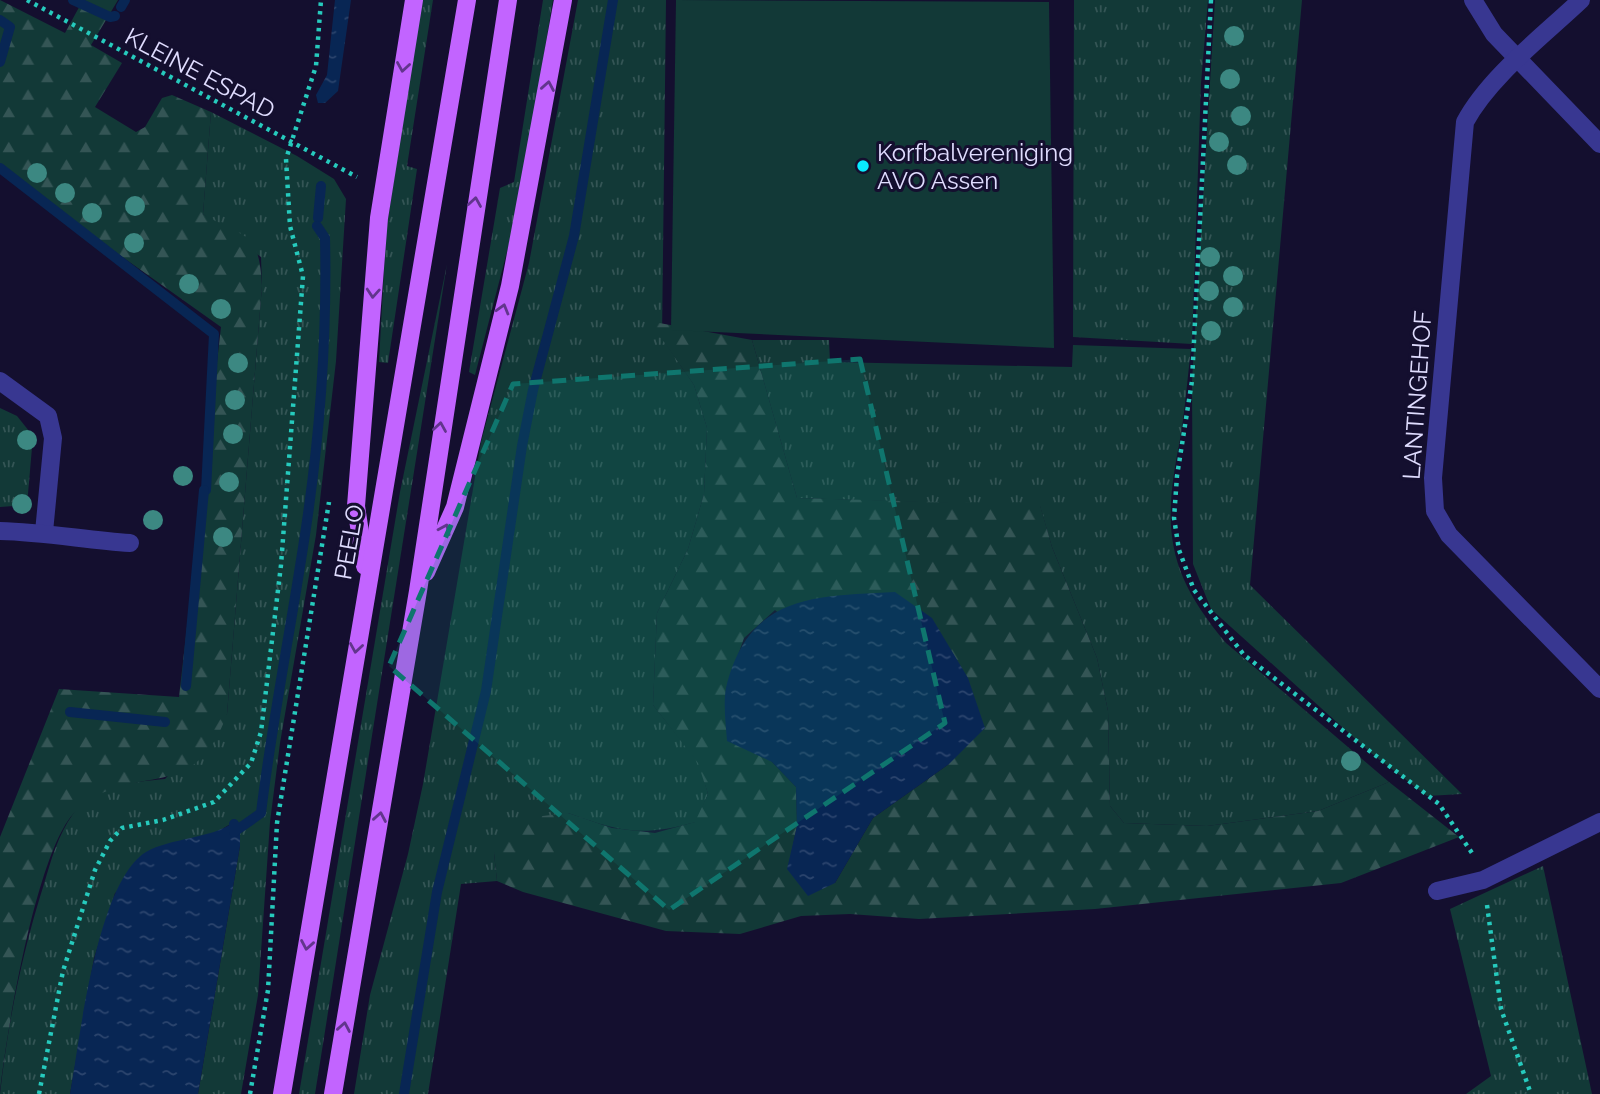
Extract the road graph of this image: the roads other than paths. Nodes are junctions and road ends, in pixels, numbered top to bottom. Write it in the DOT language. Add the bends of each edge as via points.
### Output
graph roads {
  1 [pos="414,0"];
  2 [pos="467,0"];
  3 [pos="508,0"];
  4 [pos="563,0"];
  5 [pos="1473,0"];
  6 [pos="1581,0"];
  7 [pos="1518,60"];
  8 [pos="1600,144"];
  9 [pos="0,381"];
  10 [pos="0,531"];
  11 [pos="44,532"];
  12 [pos="130,543"];
  13 [pos="367,580"];
  14 [pos="418,591"];
  15 [pos="1600,689"];
  16 [pos="1600,821"];
  17 [pos="1437,891"];
  18 [pos="282,1094"];
  19 [pos="333,1094"];
  1 -- 13 [label="main road, one-way" via="378,230 356,506"];
  2 -- 13 [label="main road, PEELO"];
  14 -- 3 [label="main road, one-way"];
  14 -- 4 [label="main road, one-way" via="455,507 510,286"];
  5 -- 7 [label="street" via="1489,28"];
  6 -- 7 [label="street, LANTINGEHOF"];
  7 -- 8 [label="street"];
  7 -- 15 [label="street, LANTINGEHOF" via="1475,104 1465,122 1433,478 1435,511 1449,535"];
  9 -- 11 [label="street" via="48,416 53,438"];
  10 -- 11 [label="street"];
  11 -- 12 [label="street"];
  13 -- 18 [label="main road, PEELO, one-way"];
  19 -- 14 [label="main road, one-way"];
  16 -- 17 [label="street" via="1483,880"];
}
